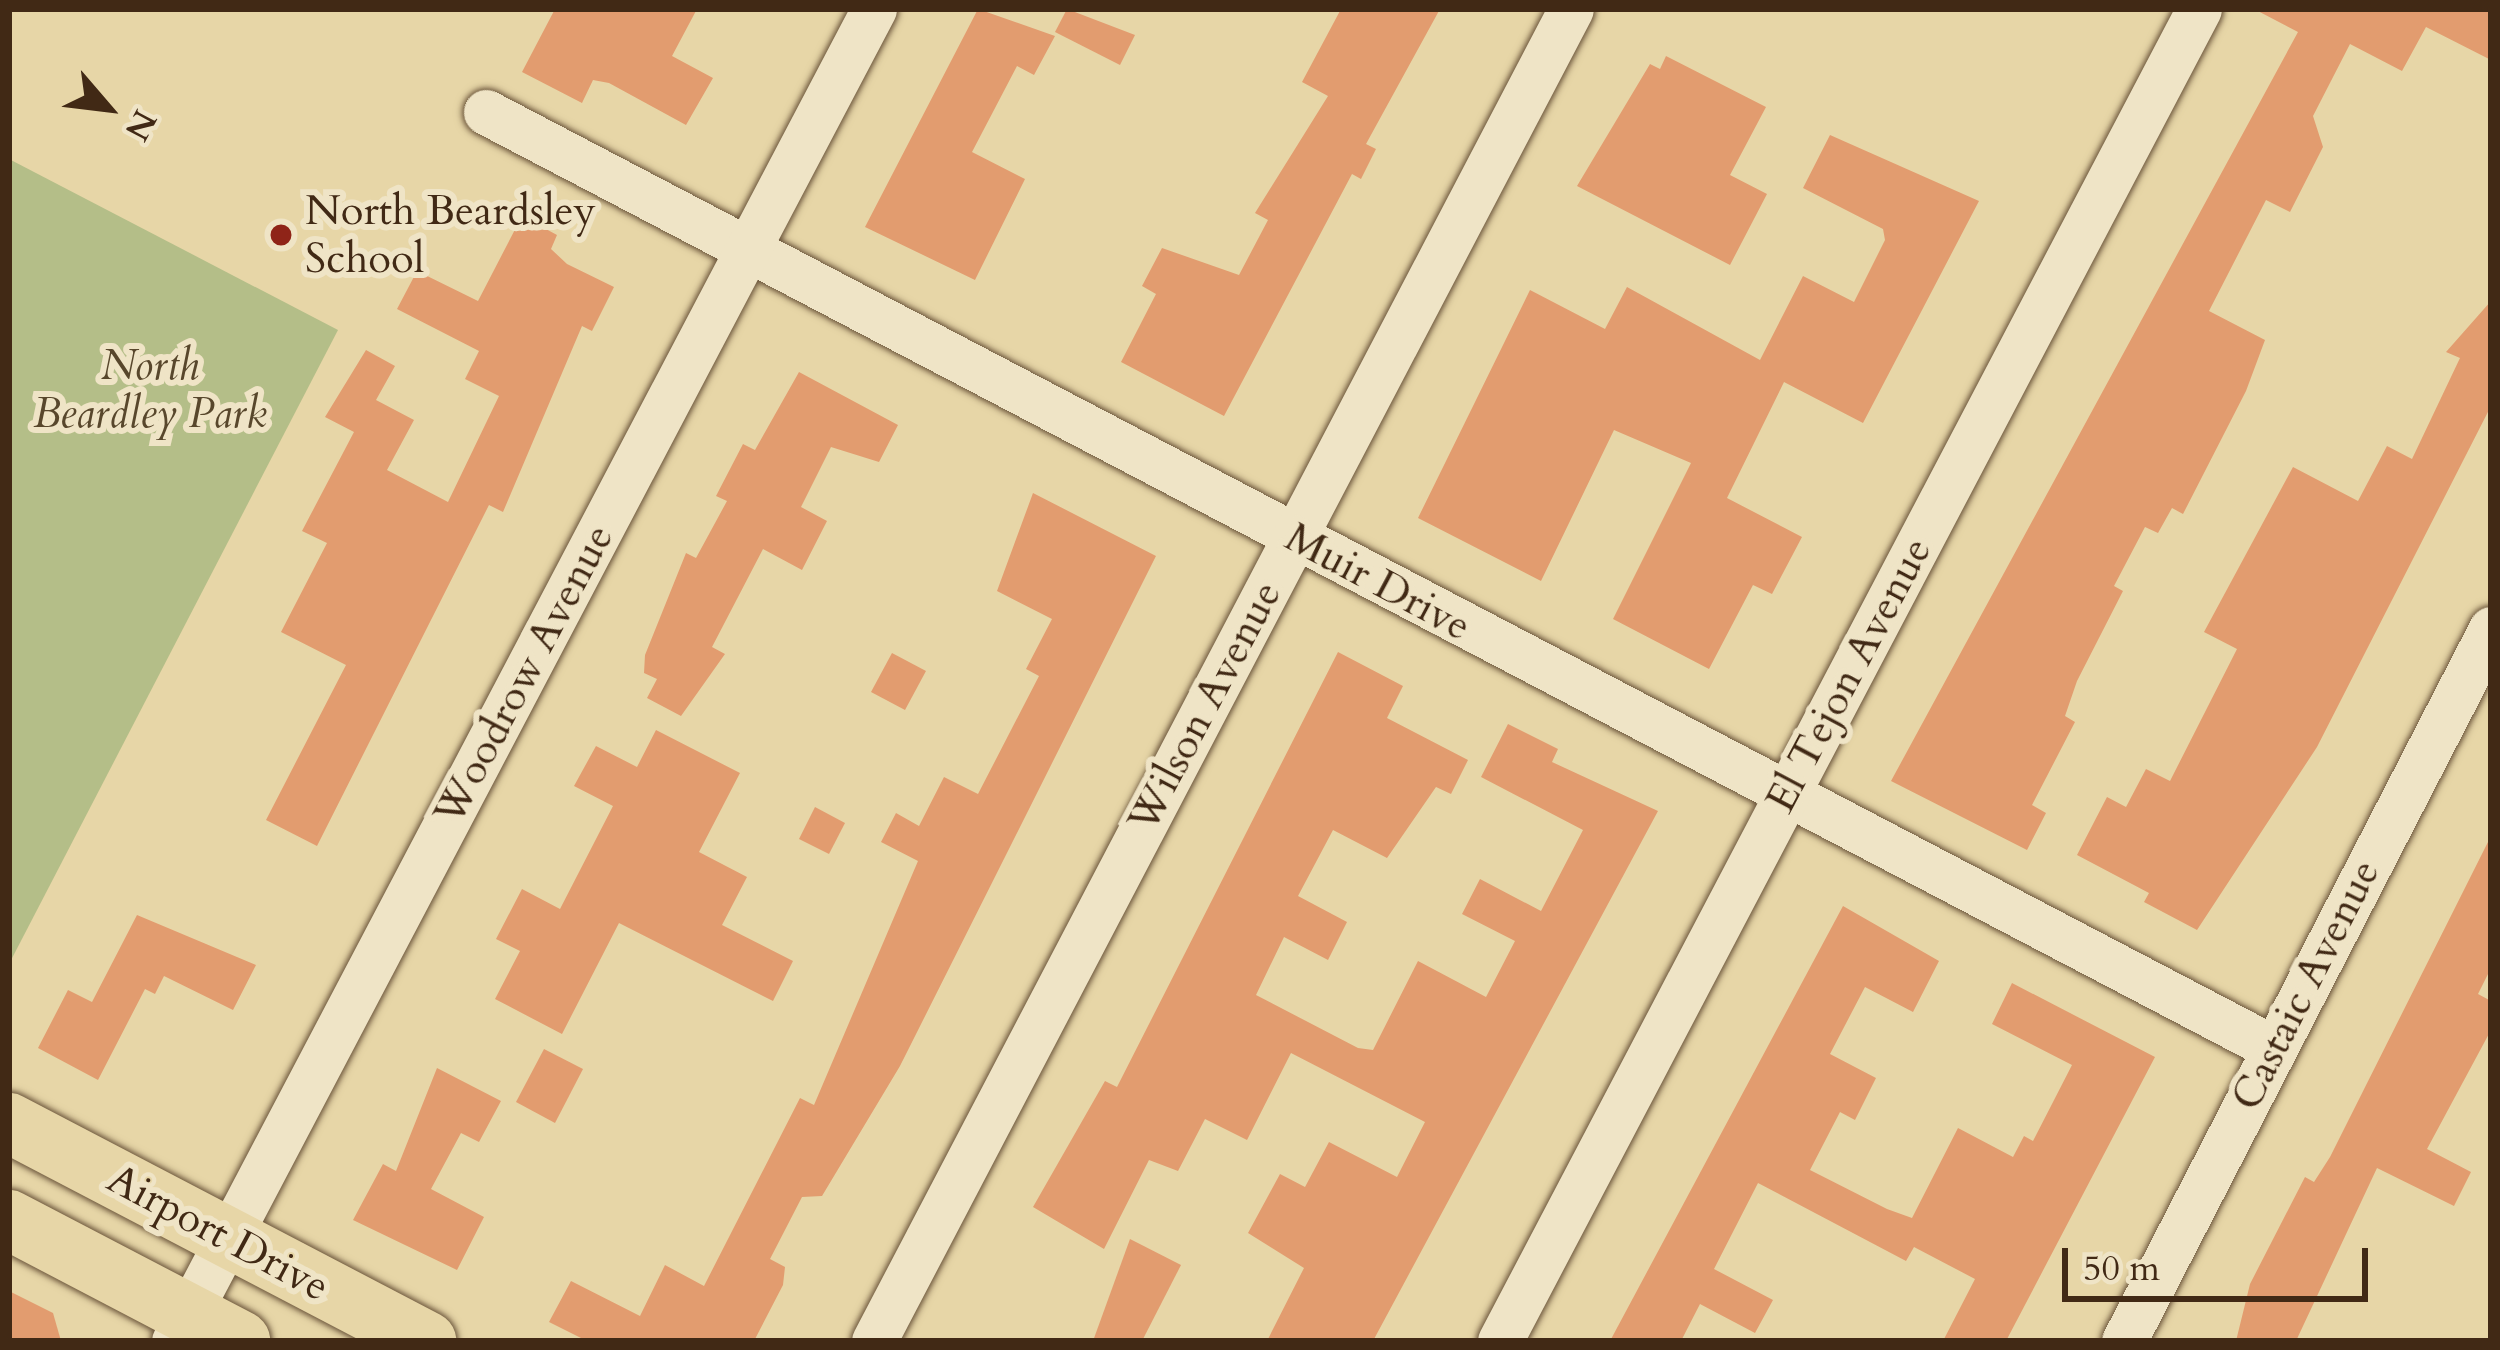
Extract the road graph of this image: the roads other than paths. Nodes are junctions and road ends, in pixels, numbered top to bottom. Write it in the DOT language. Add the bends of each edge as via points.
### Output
graph roads {
  1 [pos="874,9"];
  2 [pos="1571,9"];
  3 [pos="2199,9"];
  4 [pos="486,112"];
  5 [pos="745,253"];
  6 [pos="1293,538"];
  7 [pos="2491,629"];
  8 [pos="1786,795"];
  9 [pos="2273,1048"];
  10 [pos="9,1124"];
  11 [pos="9,1220"];
  12 [pos="229,1238"];
  13 [pos="201,1332"];
  14 [pos="426,1341"];
  15 [pos="874,1341"];
  16 [pos="1500,1341"];
  17 [pos="2124,1341"];
  1 -- 5 [label="street, Woodrow Avenue"];
  2 -- 6 [label="street, Wilson Avenue"];
  3 -- 8 [label="street, El Tejon Avenue"];
  4 -- 5 [label="street, Muir Drive"];
  5 -- 6 [label="street, Muir Drive"];
  5 -- 12 [label="street, Woodrow Avenue"];
  6 -- 8 [label="street, Muir Drive"];
  6 -- 15 [label="street, Wilson Avenue"];
  7 -- 9 [label="street, Castaic Avenue"];
  8 -- 9 [label="street, Muir Drive"];
  8 -- 16 [label="street, El Tejon Avenue"];
  9 -- 17 [label="street, Castaic Avenue"];
  10 -- 12 [label="main road, Airport Drive"];
  11 -- 13 [label="main road, Airport Drive"];
  12 -- 13 [label="street, Woodrow Avenue"];
  12 -- 14 [label="main road, Airport Drive"];
}
